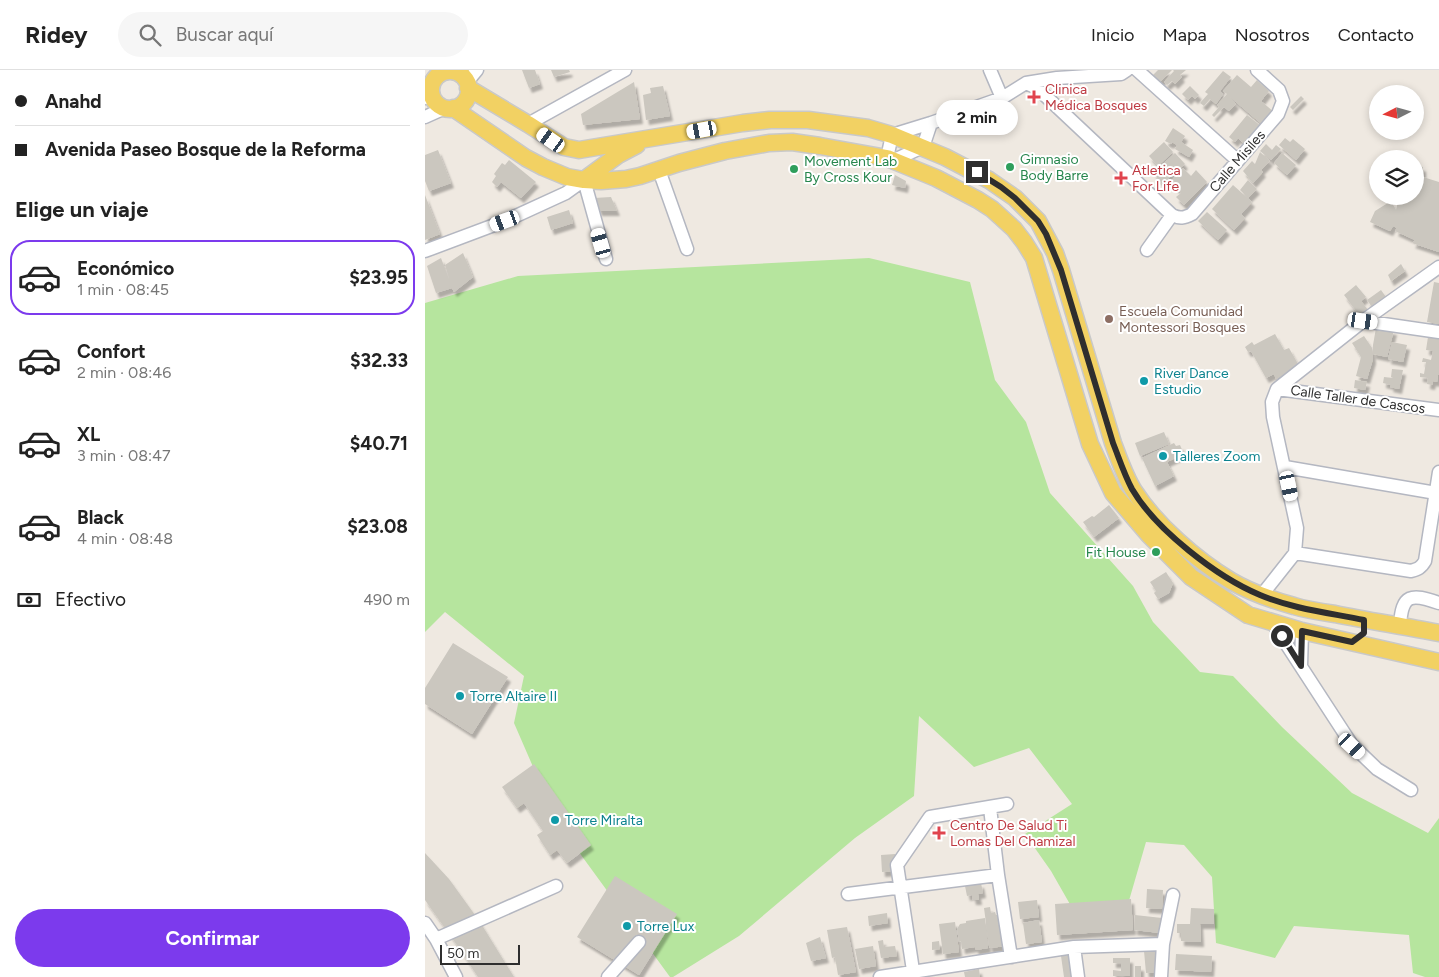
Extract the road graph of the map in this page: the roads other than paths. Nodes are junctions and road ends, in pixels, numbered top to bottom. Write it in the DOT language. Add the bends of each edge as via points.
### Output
graph roads {
  1 [pos="625,70"];
  2 [pos="990,70"];
  3 [pos="1127,70"];
  4 [pos="1137,70"];
  5 [pos="1257,70"];
  6 [pos="448,71"];
  7 [pos="471,80"];
  8 [pos="1025,83"];
  9 [pos="428,92"];
  10 [pos="1002,98"];
  11 [pos="449,108"];
  12 [pos="425,117"];
  13 [pos="931,123"];
  14 [pos="528,124"];
  15 [pos="892,134"];
  16 [pos="650,139"];
  17 [pos="926,148"];
  18 [pos="891,159"];
  19 [pos="1237,160"];
  20 [pos="659,170"];
  21 [pos="920,171"];
  22 [pos="584,180"];
  23 [pos="1172,215"];
  24 [pos="687,249"];
  25 [pos="1147,250"];
  26 [pos="425,251"];
  27 [pos="606,259"];
  28 [pos="1439,267"];
  29 [pos="1363,321"];
  30 [pos="1439,332"];
  31 [pos="1277,389"];
  32 [pos="1102,405"];
  33 [pos="1079,408"];
  34 [pos="1439,410"];
  35 [pos="1108,429"];
  36 [pos="1087,436"];
  37 [pos="1285,467"];
  38 [pos="1439,472"];
  39 [pos="1436,493"];
  40 [pos="1295,552"];
  41 [pos="1261,596"];
  42 [pos="1439,603"];
  43 [pos="1364,620"];
  44 [pos="1272,622"];
  45 [pos="1393,624"];
  46 [pos="1302,631"];
  47 [pos="1439,633"];
  48 [pos="1352,642"];
  49 [pos="1378,648"];
  50 [pos="1439,662"];
  51 [pos="1301,666"];
  52 [pos="1411,790"];
  53 [pos="1007,804"];
  54 [pos="990,808"];
  55 [pos="997,875"];
  56 [pos="556,886"];
  57 [pos="900,888"];
  58 [pos="848,894"];
  59 [pos="1173,895"];
  60 [pos="425,923"];
  61 [pos="436,940"];
  62 [pos="639,942"];
  63 [pos="1163,944"];
  64 [pos="1074,947"];
  65 [pos="1011,957"];
  66 [pos="914,975"];
  67 [pos="456,977"];
  68 [pos="607,977"];
  69 [pos="881,977"];
  70 [pos="1078,977"];
  71 [pos="1161,977"];
  1 -- 14 [label="street"];
  2 -- 10 [label="street"];
  3 -- 8 [label="street" via="1121,74"];
  4 -- 19 [label="street"];
  5 -- 19 [label="street, Calle Misiles" via="1279,90 1283,101 1278,114"];
  6 -- 7 [label="main road"];
  6 -- 9 [label="main road" via="434,79"];
  7 -- 11 [label="main road" via="467,98 459,106"];
  7 -- 14 [label="main road"];
  8 -- 10 [label="street"];
  8 -- 23 [label="street" via="1037,88"];
  9 -- 11 [label="main road" via="438,105"];
  10 -- 13 [label="street"];
  11 -- 12 [label="street"];
  11 -- 22 [label="main road" via="526,158 567,177"];
  13 -- 15 [label="street"];
  13 -- 17 [label="street"];
  14 -- 16 [label="main road" via="571,149"];
  15 -- 16 [label="main road" via="792,119 743,123"];
  15 -- 17 [label="main road"];
  15 -- 18 [label="street"];
  16 -- 22 [label="main road" via="618,155"];
  17 -- 18 [label="street"];
  17 -- 21 [label="main road" via="917,157"];
  17 -- 32 [label="main road" via="995,183 1038,221 1061,270"];
  18 -- 20 [label="main road" via="792,142 769,143 725,151"];
  18 -- 21 [label="main road"];
  19 -- 23 [label="street, Calle Misiles" via="1192,214 1185,218"];
  20 -- 22 [label="main road" via="626,179"];
  20 -- 24 [label="street"];
  21 -- 33 [label="main road" via="979,200 1024,242 1034,258"];
  22 -- 26 [label="street" via="566,193 505,221"];
  22 -- 27 [label="street"];
  23 -- 25 [label="street"];
  28 -- 29 [label="street"];
  29 -- 30 [label="street"];
  29 -- 31 [label="street"];
  31 -- 34 [label="street, Calle Taller de Cascos"];
  31 -- 37 [label="street" via="1272,402 1273,416"];
  32 -- 33 [label="main road" via="1092,414"];
  32 -- 35 [label="main road"];
  33 -- 36 [label="main road"];
  35 -- 36 [label="main road" via="1095,423 1090,426"];
  35 -- 41 [label="main road" via="1133,489 1159,522 1210,566"];
  36 -- 44 [label="main road" via="1113,493 1149,535 1191,577 1248,615"];
  37 -- 39 [label="street"];
  37 -- 40 [label="street" via="1297,528"];
  38 -- 39 [label="street"];
  39 -- 40 [label="street" via="1425,561 1418,570"];
  40 -- 41 [label="street"];
  41 -- 43 [label="main road"];
  42 -- 45 [label="street" via="1420,598 1406,600"];
  43 -- 45 [label="main road"];
  43 -- 48 [label="main road" via="1364,633"];
  44 -- 46 [label="main road"];
  44 -- 51 [label="street"];
  45 -- 47 [label="main road"];
  45 -- 49 [label="main road" via="1380,627 1376,633"];
  46 -- 48 [label="main road"];
  46 -- 51 [label="street"];
  48 -- 49 [label="main road"];
  49 -- 50 [label="main road"];
  51 -- 52 [label="street" via="1352,746 1377,769"];
  53 -- 54 [label="street"];
  54 -- 55 [label="street"];
  54 -- 57 [label="street" via="930,817 897,865"];
  55 -- 57 [label="street"];
  55 -- 65 [label="street"];
  56 -- 61 [label="street"];
  57 -- 58 [label="street"];
  57 -- 66 [label="street"];
  59 -- 63 [label="street"];
  60 -- 61 [label="street"];
  61 -- 67 [label="street"];
  62 -- 68 [label="street"];
  63 -- 64 [label="street"];
  63 -- 71 [label="street"];
  64 -- 65 [label="street"];
  64 -- 70 [label="street"];
  65 -- 66 [label="street"];
  66 -- 69 [label="street"];
}
